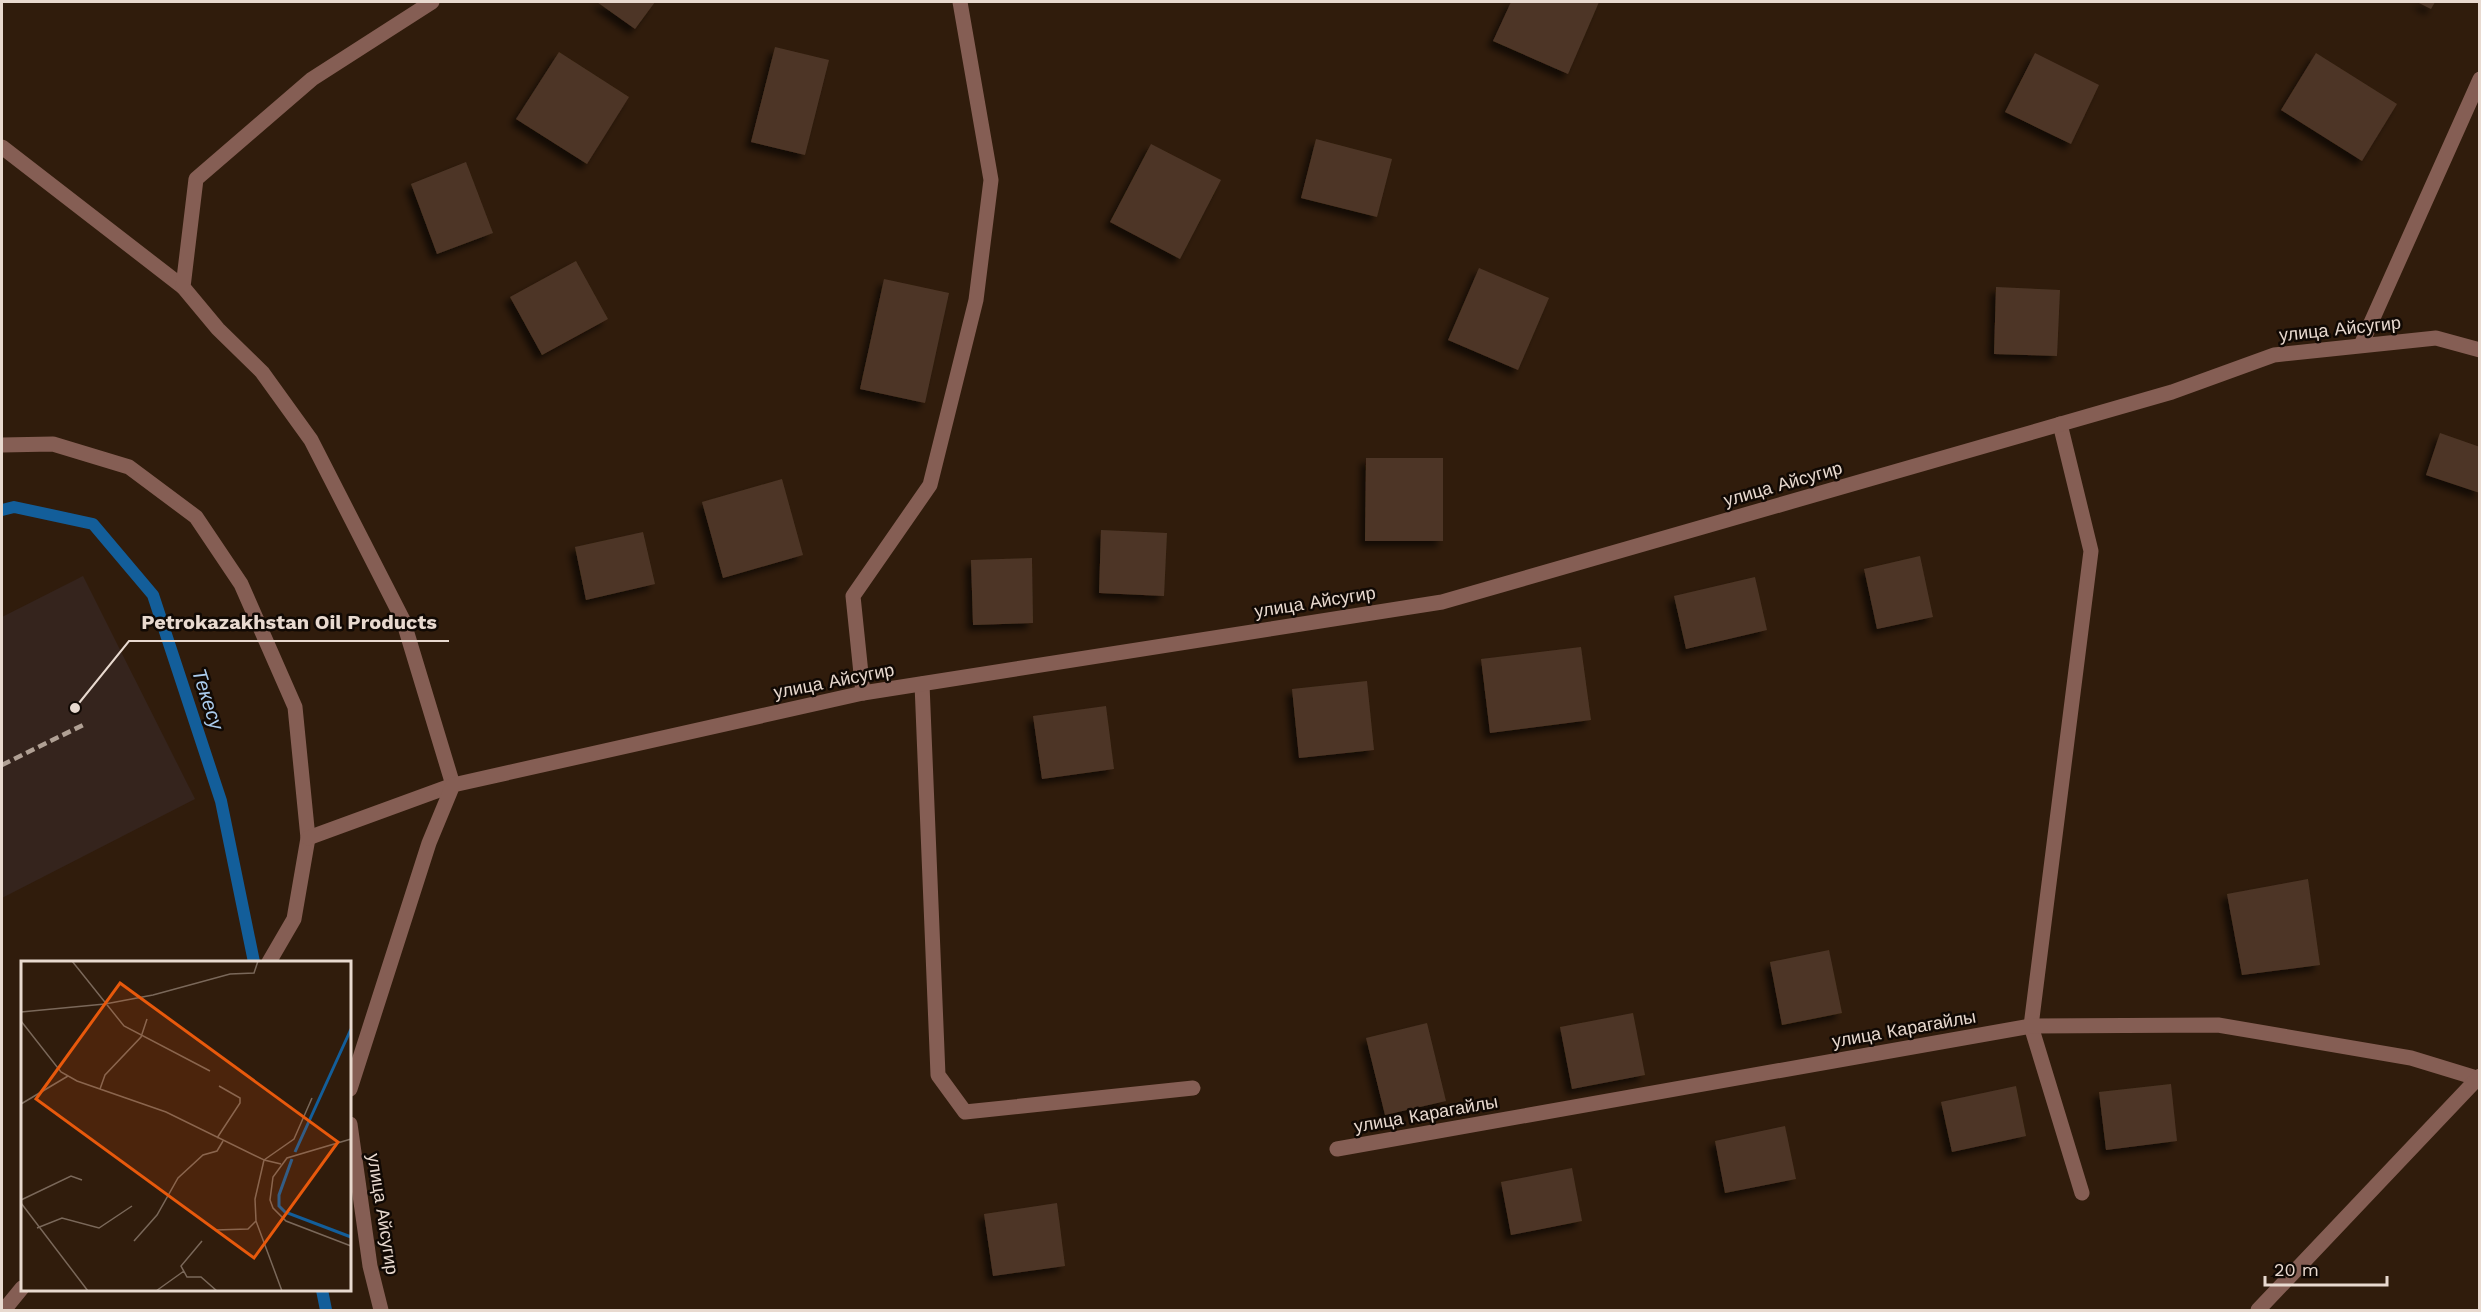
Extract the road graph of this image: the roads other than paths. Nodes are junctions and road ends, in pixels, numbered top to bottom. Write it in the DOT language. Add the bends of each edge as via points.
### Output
graph roads {
  1 [pos="432,2"];
  2 [pos="960,2"];
  3 [pos="2480,79"];
  4 [pos="2,147"];
  5 [pos="183,287"];
  6 [pos="2361,345"];
  7 [pos="2480,350"];
  8 [pos="2060,424"];
  9 [pos="2,445"];
  10 [pos="922,684"];
  11 [pos="863,693"];
  12 [pos="453,784"];
  13 [pos="308,838"];
  14 [pos="270,961"];
  15 [pos="2031,1026"];
  16 [pos="2479,1078"];
  17 [pos="351,1086"];
  18 [pos="1193,1088"];
  19 [pos="351,1131"];
  20 [pos="1336,1149"];
  21 [pos="2082,1193"];
  22 [pos="21,1289"];
  23 [pos="4,1311"];
  24 [pos="381,1311"];
  25 [pos="2258,1311"];
  1 -- 5 [label="street" via="312,80 196,179"];
  2 -- 11 [label="street" via="991,180 976,300 930,485 853,596"];
  3 -- 6 [label="street"];
  4 -- 5 [label="street"];
  5 -- 12 [label="street" via="262,372 311,440 403,620"];
  6 -- 7 [label="street, улица Айсугир" via="2436,338"];
  6 -- 8 [label="street, улица Айсугир" via="2274,355 2172,392"];
  8 -- 10 [label="street, улица Айсугир" via="1442,602"];
  8 -- 15 [label="street" via="2091,551"];
  9 -- 13 [label="street" via="53,444 129,467 196,517 241,584 295,707"];
  10 -- 11 [label="street, улица Айсугир"];
  10 -- 18 [label="street" via="938,1075 965,1112"];
  11 -- 12 [label="street, улица Айсугир"];
  12 -- 13 [label="street, улица Айсугир"];
  12 -- 17 [label="street" via="429,843"];
  13 -- 14 [label="street" via="294,920"];
  15 -- 16 [label="street, улица Карагайлы" via="2218,1025 2410,1058"];
  15 -- 20 [label="street, улица Карагайлы"];
  15 -- 21 [label="street"];
  16 -- 25 [label="street"];
  19 -- 24 [label="street, улица Айсугир" via="370,1266"];
  22 -- 23 [label="street"];
}
